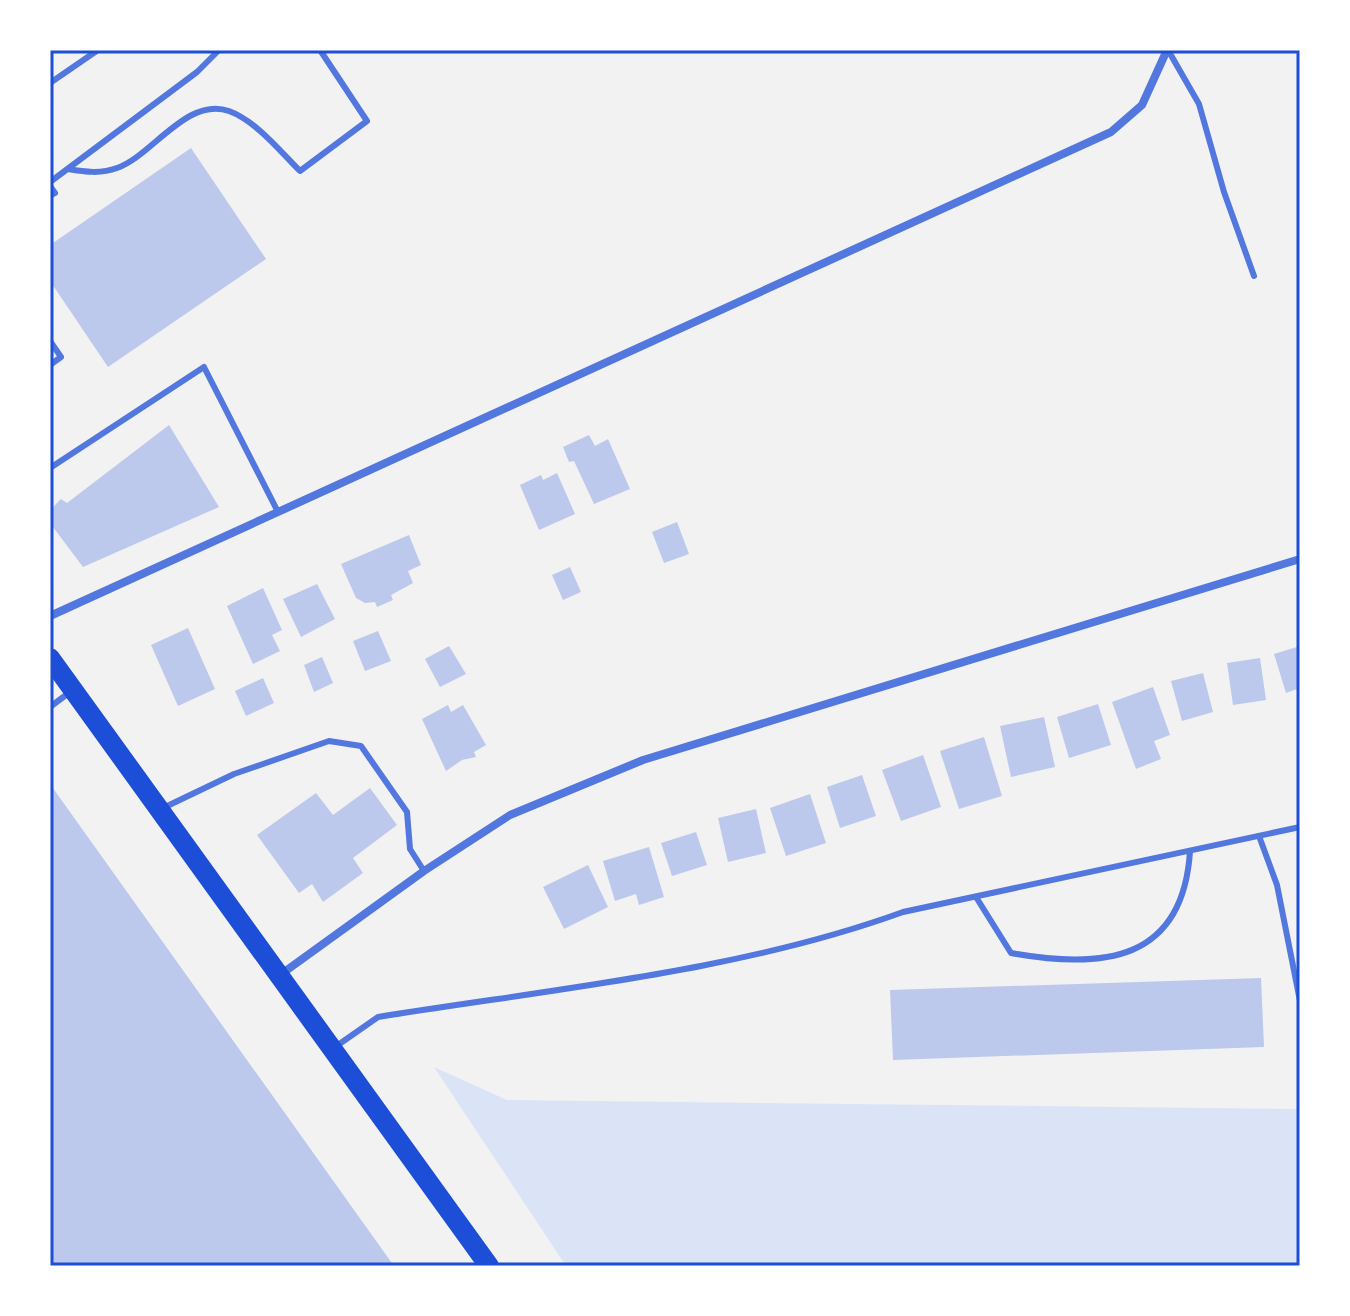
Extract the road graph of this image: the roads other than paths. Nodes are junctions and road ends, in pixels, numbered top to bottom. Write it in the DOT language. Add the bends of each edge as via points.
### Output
graph roads {
  1 [pos="98,50"];
  2 [pos="219,50"];
  3 [pos="320,50"];
  4 [pos="1168,50"];
  5 [pos="50,83"];
  6 [pos="68,169"];
  7 [pos="50,184"];
  8 [pos="50,196"];
  9 [pos="1254,276"];
  10 [pos="50,341"];
  11 [pos="50,365"];
  12 [pos="50,468"];
  13 [pos="278,512"];
  14 [pos="1300,559"];
  15 [pos="50,616"];
  16 [pos="50,658"];
  17 [pos="73,690"];
  18 [pos="50,707"];
  19 [pos="159,810"];
  20 [pos="1300,827"];
  21 [pos="1259,836"];
  22 [pos="1190,851"];
  23 [pos="424,871"];
  24 [pos="976,897"];
  25 [pos="279,976"];
  26 [pos="1300,1001"];
  27 [pos="332,1049"];
  28 [pos="489,1266"];
  1 -- 5 [label="lane"];
  2 -- 6 [label="lane"];
  3 -- 6 [label="lane" via="367,121 300,171 270,140 228,111 198,111 121,167 88,173"];
  4 -- 9 [label="lane" via="1199,104"];
  4 -- 13 [label="street" via="1142,105 1111,132"];
  6 -- 7 [label="lane"];
  7 -- 8 [label="lane" via="55,193"];
  10 -- 11 [label="lane" via="61,357"];
  12 -- 13 [label="lane" via="204,367"];
  13 -- 15 [label="street"];
  14 -- 23 [label="street" via="643,760 510,815"];
  16 -- 17 [label="main road"];
  17 -- 18 [label="lane"];
  17 -- 19 [label="main road"];
  19 -- 23 [label="lane" via="234,774 329,741 361,746 407,812 410,849"];
  19 -- 25 [label="main road"];
  20 -- 21 [label="lane"];
  21 -- 22 [label="lane"];
  21 -- 26 [label="lane" via="1277,885"];
  22 -- 24 [label="lane"];
  22 -- 24 [label="lane" via="1188,886 1157,938 1113,958 1011,953"];
  23 -- 25 [label="street"];
  24 -- 27 [label="lane" via="903,912 767,954 378,1017"];
  25 -- 27 [label="main road"];
  27 -- 28 [label="main road"];
}
